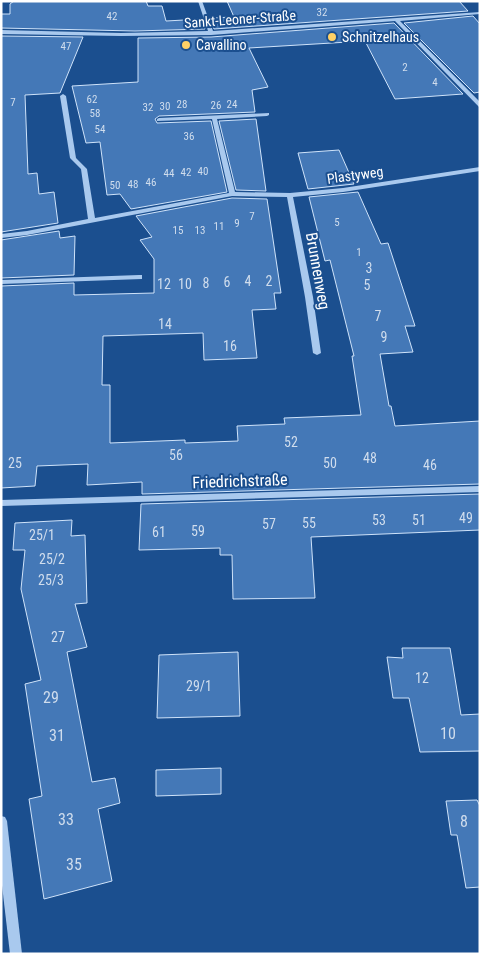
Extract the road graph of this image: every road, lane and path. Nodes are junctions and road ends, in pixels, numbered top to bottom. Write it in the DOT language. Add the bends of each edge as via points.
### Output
graph roads {
  1 [pos="200,1"];
  2 [pos="480,13"];
  3 [pos="396,19"];
  4 [pos="1,32"];
  5 [pos="211,33"];
  6 [pos="62,96"];
  7 [pos="480,106"];
  8 [pos="266,114"];
  9 [pos="214,117"];
  10 [pos="159,120"];
  11 [pos="480,169"];
  12 [pos="232,194"];
  13 [pos="290,195"];
  14 [pos="92,221"];
  15 [pos="1,236"];
  16 [pos="139,277"];
  17 [pos="1,282"];
  18 [pos="316,353"];
  19 [pos="480,489"];
  20 [pos="1,503"];
  21 [pos="1,821"];
  22 [pos="16,954"];
  1 -- 5 [label="street"];
  2 -- 3 [label="street, Sankt-Leoner-Straße"];
  3 -- 5 [label="street, Sankt-Leoner-Straße"];
  3 -- 7 [label="street"];
  4 -- 5 [label="street, Sankt-Leoner-Straße" via="73,36"];
  6 -- 14 [label="street" via="73,158 84,169"];
  8 -- 9 [label="street"];
  9 -- 10 [label="street"];
  9 -- 12 [label="street"];
  11 -- 13 [label="street, Plastyweg"];
  12 -- 13 [label="street, Plastyweg"];
  12 -- 14 [label="street, Plastyweg"];
  13 -- 18 [label="street, Brunnenweg"];
  14 -- 15 [label="street, Plastyweg"];
  16 -- 17 [label="street"];
  19 -- 20 [label="street, Friedrichstraße"];
  21 -- 22 [label="street"];
}
